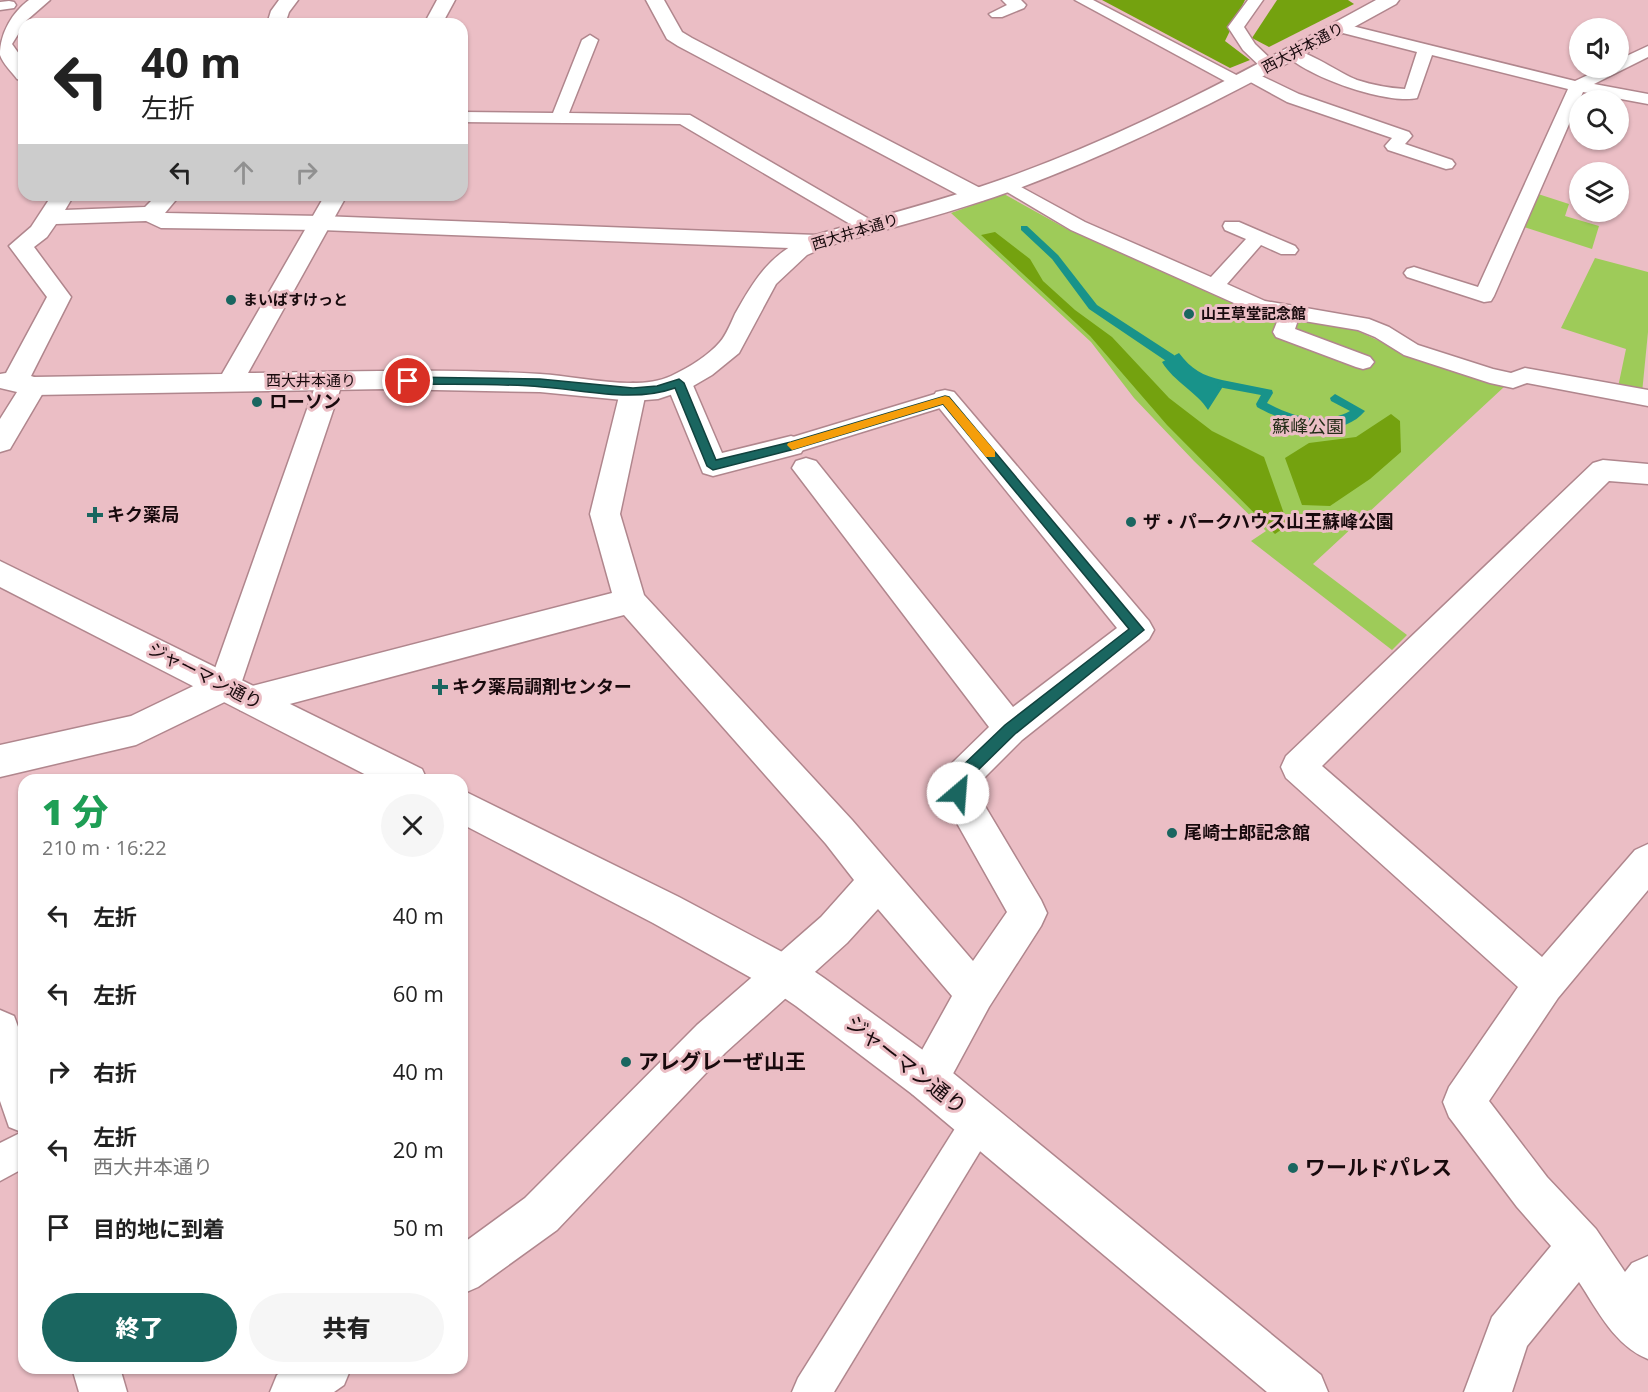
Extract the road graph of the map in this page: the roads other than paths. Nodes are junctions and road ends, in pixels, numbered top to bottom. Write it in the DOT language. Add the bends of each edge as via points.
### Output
graph roads {
  1 [pos="41,0"];
  2 [pos="289,0"];
  3 [pos="447,0"];
  4 [pos="655,0"];
  5 [pos="1009,0"];
  6 [pos="1082,0"];
  7 [pos="1256,0"];
  8 [pos="1390,0"];
  9 [pos="997,14"];
  10 [pos="19,18"];
  11 [pos="278,18"];
  12 [pos="436,18"];
  13 [pos="18,19"];
  14 [pos="1341,28"];
  15 [pos="590,40"];
  16 [pos="1,45"];
  17 [pos="1426,49"];
  18 [pos="1648,51"];
  19 [pos="1293,53"];
  20 [pos="1629,61"];
  21 [pos="18,67"];
  22 [pos="1253,75"];
  23 [pos="1594,78"];
  24 [pos="1577,86"];
  25 [pos="1648,99"];
  26 [pos="468,117"];
  27 [pos="559,118"];
  28 [pos="1446,164"];
  29 [pos="1008,185"];
  30 [pos="976,195"];
  31 [pos="59,201"];
  32 [pos="164,201"];
  33 [pos="333,201"];
  34 [pos="152,214"];
  35 [pos="50,217"];
  36 [pos="321,223"];
  37 [pos="869,226"];
  38 [pos="1232,226"];
  39 [pos="1257,238"];
  40 [pos="817,242"];
  41 [pos="10,247"];
  42 [pos="1288,250"];
  43 [pos="1414,273"];
  44 [pos="1213,286"];
  45 [pos="1292,311"];
  46 [pos="1363,362"];
  47 [pos="230,381"];
  48 [pos="330,381"];
  49 [pos="16,383"];
  50 [pos="679,383"];
  51 [pos="633,392"];
  52 [pos="1648,398"];
  53 [pos="945,399"];
  54 [pos="0,442"];
  55 [pos="799,457"];
  56 [pos="1648,474"];
  57 [pos="0,573"];
  58 [pos="630,601"];
  59 [pos="238,693"];
  60 [pos="1010,729"];
  61 [pos="0,761"];
  62 [pos="398,774"];
  63 [pos="468,809"];
  64 [pos="1648,862"];
  65 [pos="878,882"];
  66 [pos="785,975"];
  67 [pos="1544,984"];
  68 [pos="975,993"];
  69 [pos="0,1030"];
  70 [pos="927,1079"];
  71 [pos="18,1092"];
  72 [pos="978,1123"];
  73 [pos="18,1152"];
  74 [pos="0,1163"];
  75 [pos="1580,1245"];
  76 [pos="468,1267"];
  77 [pos="1640,1309"];
  78 [pos="98,1374"];
  79 [pos="319,1374"];
  80 [pos="103,1392"];
  81 [pos="294,1392"];
  82 [pos="812,1392"];
  83 [pos="1304,1392"];
  84 [pos="1488,1392"];
  1 -- 10 [label="street"];
  2 -- 11 [label="street"];
  3 -- 12 [label="street"];
  4 -- 30 [label="street" via="674,35 685,42"];
  5 -- 9 [label="lane" via="1019,5"];
  6 -- 22 [label="lane"];
  7 -- 22 [label="lane" via="1236,27 1249,47"];
  8 -- 14 [label="street, 西大井本通り"];
  13 -- 16 [label="street"];
  14 -- 17 [label="lane"];
  14 -- 19 [label="street, 西大井本通り"];
  15 -- 27 [label="lane"];
  16 -- 21 [label="street"];
  17 -- 19 [label="lane" via="1411,94 1382,93 1338,80"];
  17 -- 24 [label="lane"];
  18 -- 20 [label="lane"];
  19 -- 22 [label="street, 西大井本通り"];
  22 -- 28 [label="lane" via="1293,98 1403,136 1394,146"];
  22 -- 29 [label="street, 西大井本通り" via="1129,135"];
  23 -- 24 [label="lane"];
  24 -- 25 [label="lane"];
  24 -- 43 [label="lane" via="1484,296"];
  26 -- 27 [label="lane"];
  27 -- 37 [label="lane" via="684,119"];
  29 -- 30 [label="street, 西大井本通り"];
  29 -- 44 [label="lane" via="1078,226"];
  30 -- 37 [label="street, 西大井本通り"];
  31 -- 35 [label="street"];
  32 -- 34 [label="street"];
  33 -- 36 [label="street"];
  34 -- 35 [label="street"];
  34 -- 36 [label="street" via="160,221"];
  35 -- 41 [label="street" via="39,232"];
  36 -- 40 [label="street"];
  36 -- 47 [label="street"];
  37 -- 40 [label="street, 西大井本通り"];
  38 -- 39 [label="lane"];
  39 -- 42 [label="lane"];
  39 -- 44 [label="lane"];
  40 -- 50 [label="street, 西大井本通り" via="799,250 765,280 730,347"];
  41 -- 49 [label="street" via="59,297"];
  44 -- 45 [label="lane" via="1261,307"];
  45 -- 46 [label="lane" via="1283,332"];
  45 -- 52 [label="lane" via="1362,324 1411,350 1490,376 1513,381 1525,375"];
  47 -- 48 [label="street, 西大井本通り"];
  47 -- 49 [label="street, 西大井本通り"];
  48 -- 51 [label="street, 西大井本通り" via="540,383"];
  48 -- 59 [label="street"];
  49 -- 54 [label="street"];
  50 -- 51 [label="street, 西大井本通り"];
  50 -- 55 [label="street" via="713,466"];
  51 -- 58 [label="street" via="605,514"];
  53 -- 55 [label="lane"];
  53 -- 60 [label="street" via="1138,630"];
  55 -- 60 [label="street"];
  56 -- 67 [label="street" via="1603,470 1298,767"];
  57 -- 59 [label="street, ジャーマン通り"];
  58 -- 59 [label="street"];
  58 -- 65 [label="street" via="845,827"];
  59 -- 61 [label="street" via="136,730"];
  59 -- 62 [label="street, ジャーマン通り"];
  60 -- 68 [label="street" via="962,776 958,793 1029,913"];
  63 -- 66 [label="street, ジャーマン通り"];
  64 -- 67 [label="street"];
  65 -- 66 [label="street"];
  65 -- 68 [label="street"];
  66 -- 70 [label="street, ジャーマン通り"];
  66 -- 76 [label="street" via="711,1039 541,1214"];
  67 -- 75 [label="street" via="1464,1102 1532,1192"];
  68 -- 70 [label="street"];
  69 -- 71 [label="street"];
  70 -- 72 [label="street, ジャーマン通り"];
  72 -- 82 [label="lane"];
  72 -- 83 [label="street, ジャーマン通り"];
  73 -- 74 [label="lane"];
  75 -- 77 [label="street"];
  75 -- 84 [label="street" via="1508,1333"];
  78 -- 80 [label="street"];
  79 -- 81 [label="street"];
}
